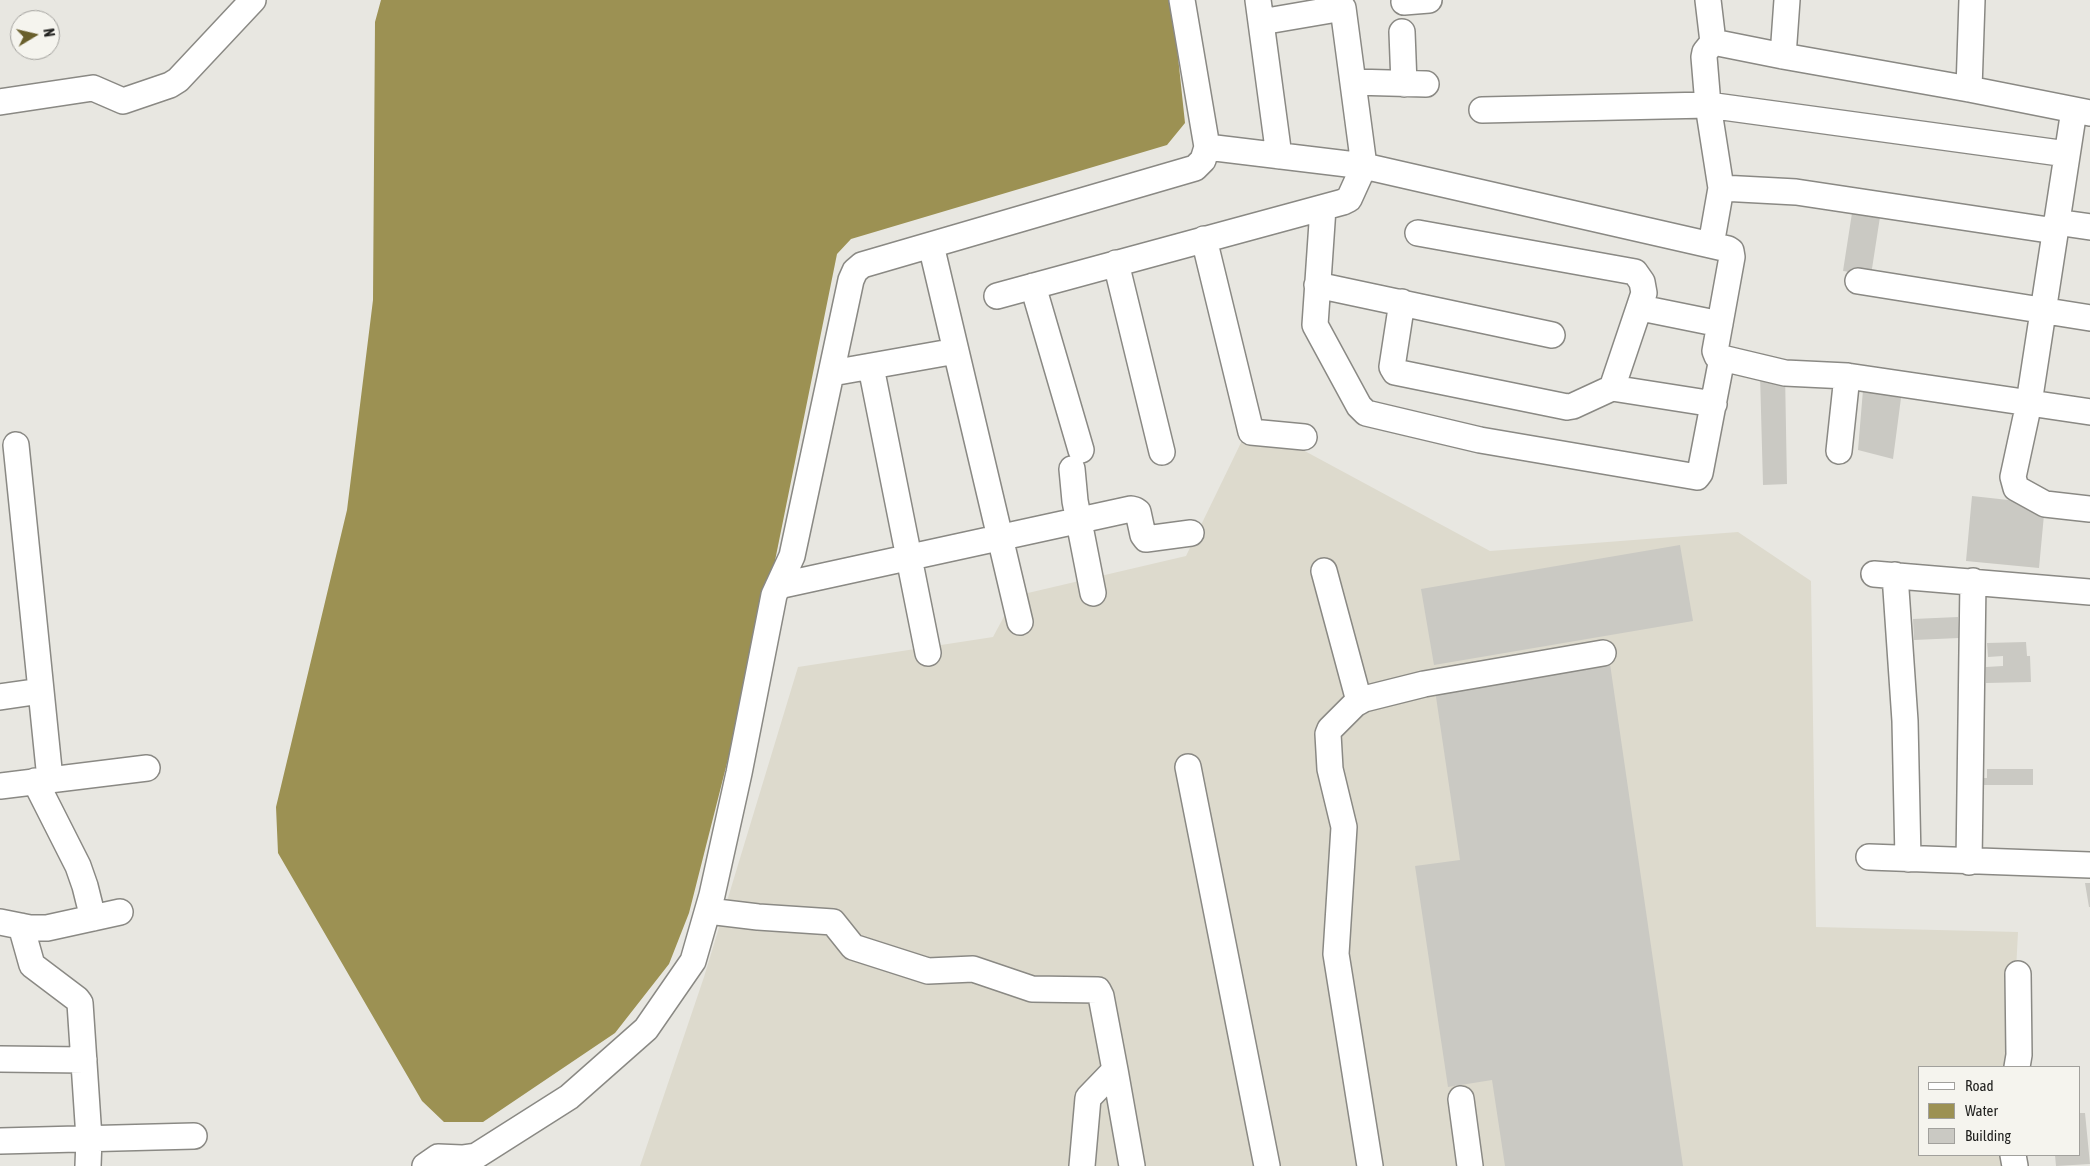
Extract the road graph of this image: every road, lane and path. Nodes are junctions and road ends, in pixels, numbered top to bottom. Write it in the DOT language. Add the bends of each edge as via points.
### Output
graph roads {
  1 [pos="253,0"];
  2 [pos="1182,0"];
  3 [pos="1429,0"];
  4 [pos="1708,0"];
  5 [pos="1787,0"];
  6 [pos="1972,0"];
  7 [pos="1404,2"];
  8 [pos="1259,11"];
  9 [pos="1402,32"];
  10 [pos="1713,42"];
  11 [pos="1783,56"];
  12 [pos="1353,82"];
  13 [pos="1969,89"];
  14 [pos="0,102"];
  15 [pos="1708,105"];
  16 [pos="1482,110"];
  17 [pos="2082,112"];
  18 [pos="1207,147"];
  19 [pos="2067,154"];
  20 [pos="1279,156"];
  21 [pos="1364,166"];
  22 [pos="1721,188"];
  23 [pos="1323,208"];
  24 [pos="2056,227"];
  25 [pos="2090,227"];
  26 [pos="1418,233"];
  27 [pos="1204,240"];
  28 [pos="931,245"];
  29 [pos="1711,245"];
  30 [pos="1116,264"];
  31 [pos="1858,281"];
  32 [pos="1317,285"];
  33 [pos="1033,286"];
  34 [pos="997,296"];
  35 [pos="1402,302"];
  36 [pos="1640,305"];
  37 [pos="2043,311"];
  38 [pos="2090,318"];
  39 [pos="1720,324"];
  40 [pos="1552,335"];
  41 [pos="956,351"];
  42 [pos="1722,358"];
  43 [pos="871,367"];
  44 [pos="832,373"];
  45 [pos="1846,376"];
  46 [pos="1612,388"];
  47 [pos="2028,403"];
  48 [pos="1714,404"];
  49 [pos="2090,412"];
  50 [pos="1304,436"];
  51 [pos="16,445"];
  52 [pos="1839,451"];
  53 [pos="1162,452"];
  54 [pos="2090,509"];
  55 [pos="1079,521"];
  56 [pos="1191,533"];
  57 [pos="1000,538"];
  58 [pos="910,557"];
  59 [pos="1324,572"];
  60 [pos="1973,581"];
  61 [pos="778,586"];
  62 [pos="2090,592"];
  63 [pos="1094,593"];
  64 [pos="2090,598"];
  65 [pos="1020,622"];
  66 [pos="928,653"];
  67 [pos="1603,653"];
  68 [pos="41,691"];
  69 [pos="0,697"];
  70 [pos="1359,701"];
  71 [pos="1188,767"];
  72 [pos="147,768"];
  73 [pos="43,780"];
  74 [pos="0,786"];
  75 [pos="1869,857"];
  76 [pos="1908,859"];
  77 [pos="1970,862"];
  78 [pos="2090,865"];
  79 [pos="708,911"];
  80 [pos="120,912"];
  81 [pos="93,918"];
  82 [pos="10,924"];
  83 [pos="2018,974"];
  84 [pos="0,1059"];
  85 [pos="84,1060"];
  86 [pos="2017,1066"];
  87 [pos="1115,1070"];
  88 [pos="1461,1099"];
  89 [pos="194,1136"];
  90 [pos="88,1138"];
  91 [pos="0,1140"];
  92 [pos="88,1166"];
  93 [pos="425,1166"];
  94 [pos="1082,1166"];
  95 [pos="1132,1166"];
  96 [pos="1268,1166"];
  97 [pos="1370,1166"];
  98 [pos="1470,1166"];
  1 -- 14 [label="street" via="170,85 123,101 93,88"];
  2 -- 18 [label="street"];
  3 -- 7 [label="street"];
  4 -- 10 [label="street"];
  5 -- 11 [label="street"];
  6 -- 13 [label="street"];
  8 -- 12 [label="street" via="1343,8"];
  8 -- 20 [label="street"];
  9 -- 12 [label="street" via="1415,84"];
  10 -- 11 [label="street"];
  10 -- 15 [label="street" via="1704,57"];
  11 -- 13 [label="street"];
  12 -- 21 [label="street"];
  13 -- 17 [label="street"];
  15 -- 16 [label="street"];
  15 -- 19 [label="street"];
  15 -- 22 [label="street"];
  17 -- 19 [label="street"];
  18 -- 20 [label="street"];
  18 -- 28 [label="street" via="1203,160 1195,168"];
  19 -- 24 [label="street"];
  20 -- 21 [label="street"];
  21 -- 23 [label="street" via="1349,199"];
  21 -- 29 [label="street"];
  22 -- 24 [label="street" via="1796,192"];
  22 -- 29 [label="street"];
  23 -- 27 [label="street"];
  23 -- 32 [label="street"];
  24 -- 25 [label="street"];
  24 -- 37 [label="street"];
  26 -- 36 [label="street" via="1635,272 1644,293"];
  27 -- 30 [label="street"];
  27 -- 50 [label="street" via="1251,432"];
  28 -- 41 [label="street"];
  28 -- 44 [label="street" via="862,265 855,271"];
  29 -- 39 [label="street" via="1731,251 1732,256"];
  30 -- 33 [label="street"];
  30 -- 53 [label="street"];
  31 -- 37 [label="street"];
  32 -- 35 [label="street"];
  32 -- 48 [label="street" via="1315,325 1359,406 1366,413 1480,440 1693,478 1700,473"];
  33 -- 34 [label="street"];
  33 -- 55 [label="street" via="1076,460"];
  35 -- 40 [label="street"];
  35 -- 46 [label="street" via="1392,367 1395,372 1567,407"];
  36 -- 39 [label="street" via="1645,310"];
  36 -- 46 [label="street"];
  37 -- 38 [label="street"];
  37 -- 47 [label="street"];
  39 -- 42 [label="street" via="1715,351"];
  41 -- 43 [label="street"];
  41 -- 57 [label="street"];
  42 -- 45 [label="street" via="1785,373"];
  42 -- 48 [label="street"];
  43 -- 44 [label="street"];
  43 -- 58 [label="street"];
  44 -- 61 [label="street" via="792,556"];
  45 -- 47 [label="street"];
  45 -- 52 [label="street"];
  46 -- 48 [label="street"];
  47 -- 49 [label="street"];
  47 -- 54 [label="street" via="2013,477 2016,488 2045,504"];
  51 -- 68 [label="street"];
  55 -- 56 [label="street" via="1135,510 1146,540"];
  55 -- 57 [label="street"];
  55 -- 63 [label="street"];
  57 -- 58 [label="street"];
  57 -- 65 [label="street"];
  58 -- 61 [label="street"];
  58 -- 66 [label="street"];
  59 -- 70 [label="street"];
  60 -- 62 [label="street"];
  60 -- 76 [label="street" via="1885,575 1905,721"];
  60 -- 77 [label="street"];
  61 -- 79 [label="street"];
  62 -- 64 [label="street"];
  67 -- 70 [label="street" via="1424,684"];
  68 -- 69 [label="street"];
  68 -- 73 [label="street"];
  70 -- 97 [label="street" via="1328,734 1330,769 1344,826 1336,954"];
  71 -- 96 [label="street"];
  72 -- 73 [label="street"];
  73 -- 74 [label="street"];
  73 -- 81 [label="street" via="78,866"];
  75 -- 76 [label="street"];
  76 -- 77 [label="street"];
  77 -- 78 [label="street"];
  79 -- 87 [label="street" via="833,922 853,947 928,972 973,969 1032,990 1098,990"];
  79 -- 93 [label="street" via="692,961 646,1029 569,1097 476,1156 438,1157"];
  80 -- 81 [label="street"];
  81 -- 82 [label="street" via="46,928"];
  82 -- 85 [label="street" via="32,965 80,1003"];
  83 -- 86 [label="street"];
  84 -- 85 [label="street"];
  85 -- 90 [label="street"];
  87 -- 94 [label="street" via="1088,1098"];
  87 -- 95 [label="street"];
  88 -- 98 [label="street"];
  89 -- 90 [label="street"];
  90 -- 91 [label="street"];
  90 -- 92 [label="street"];
}
